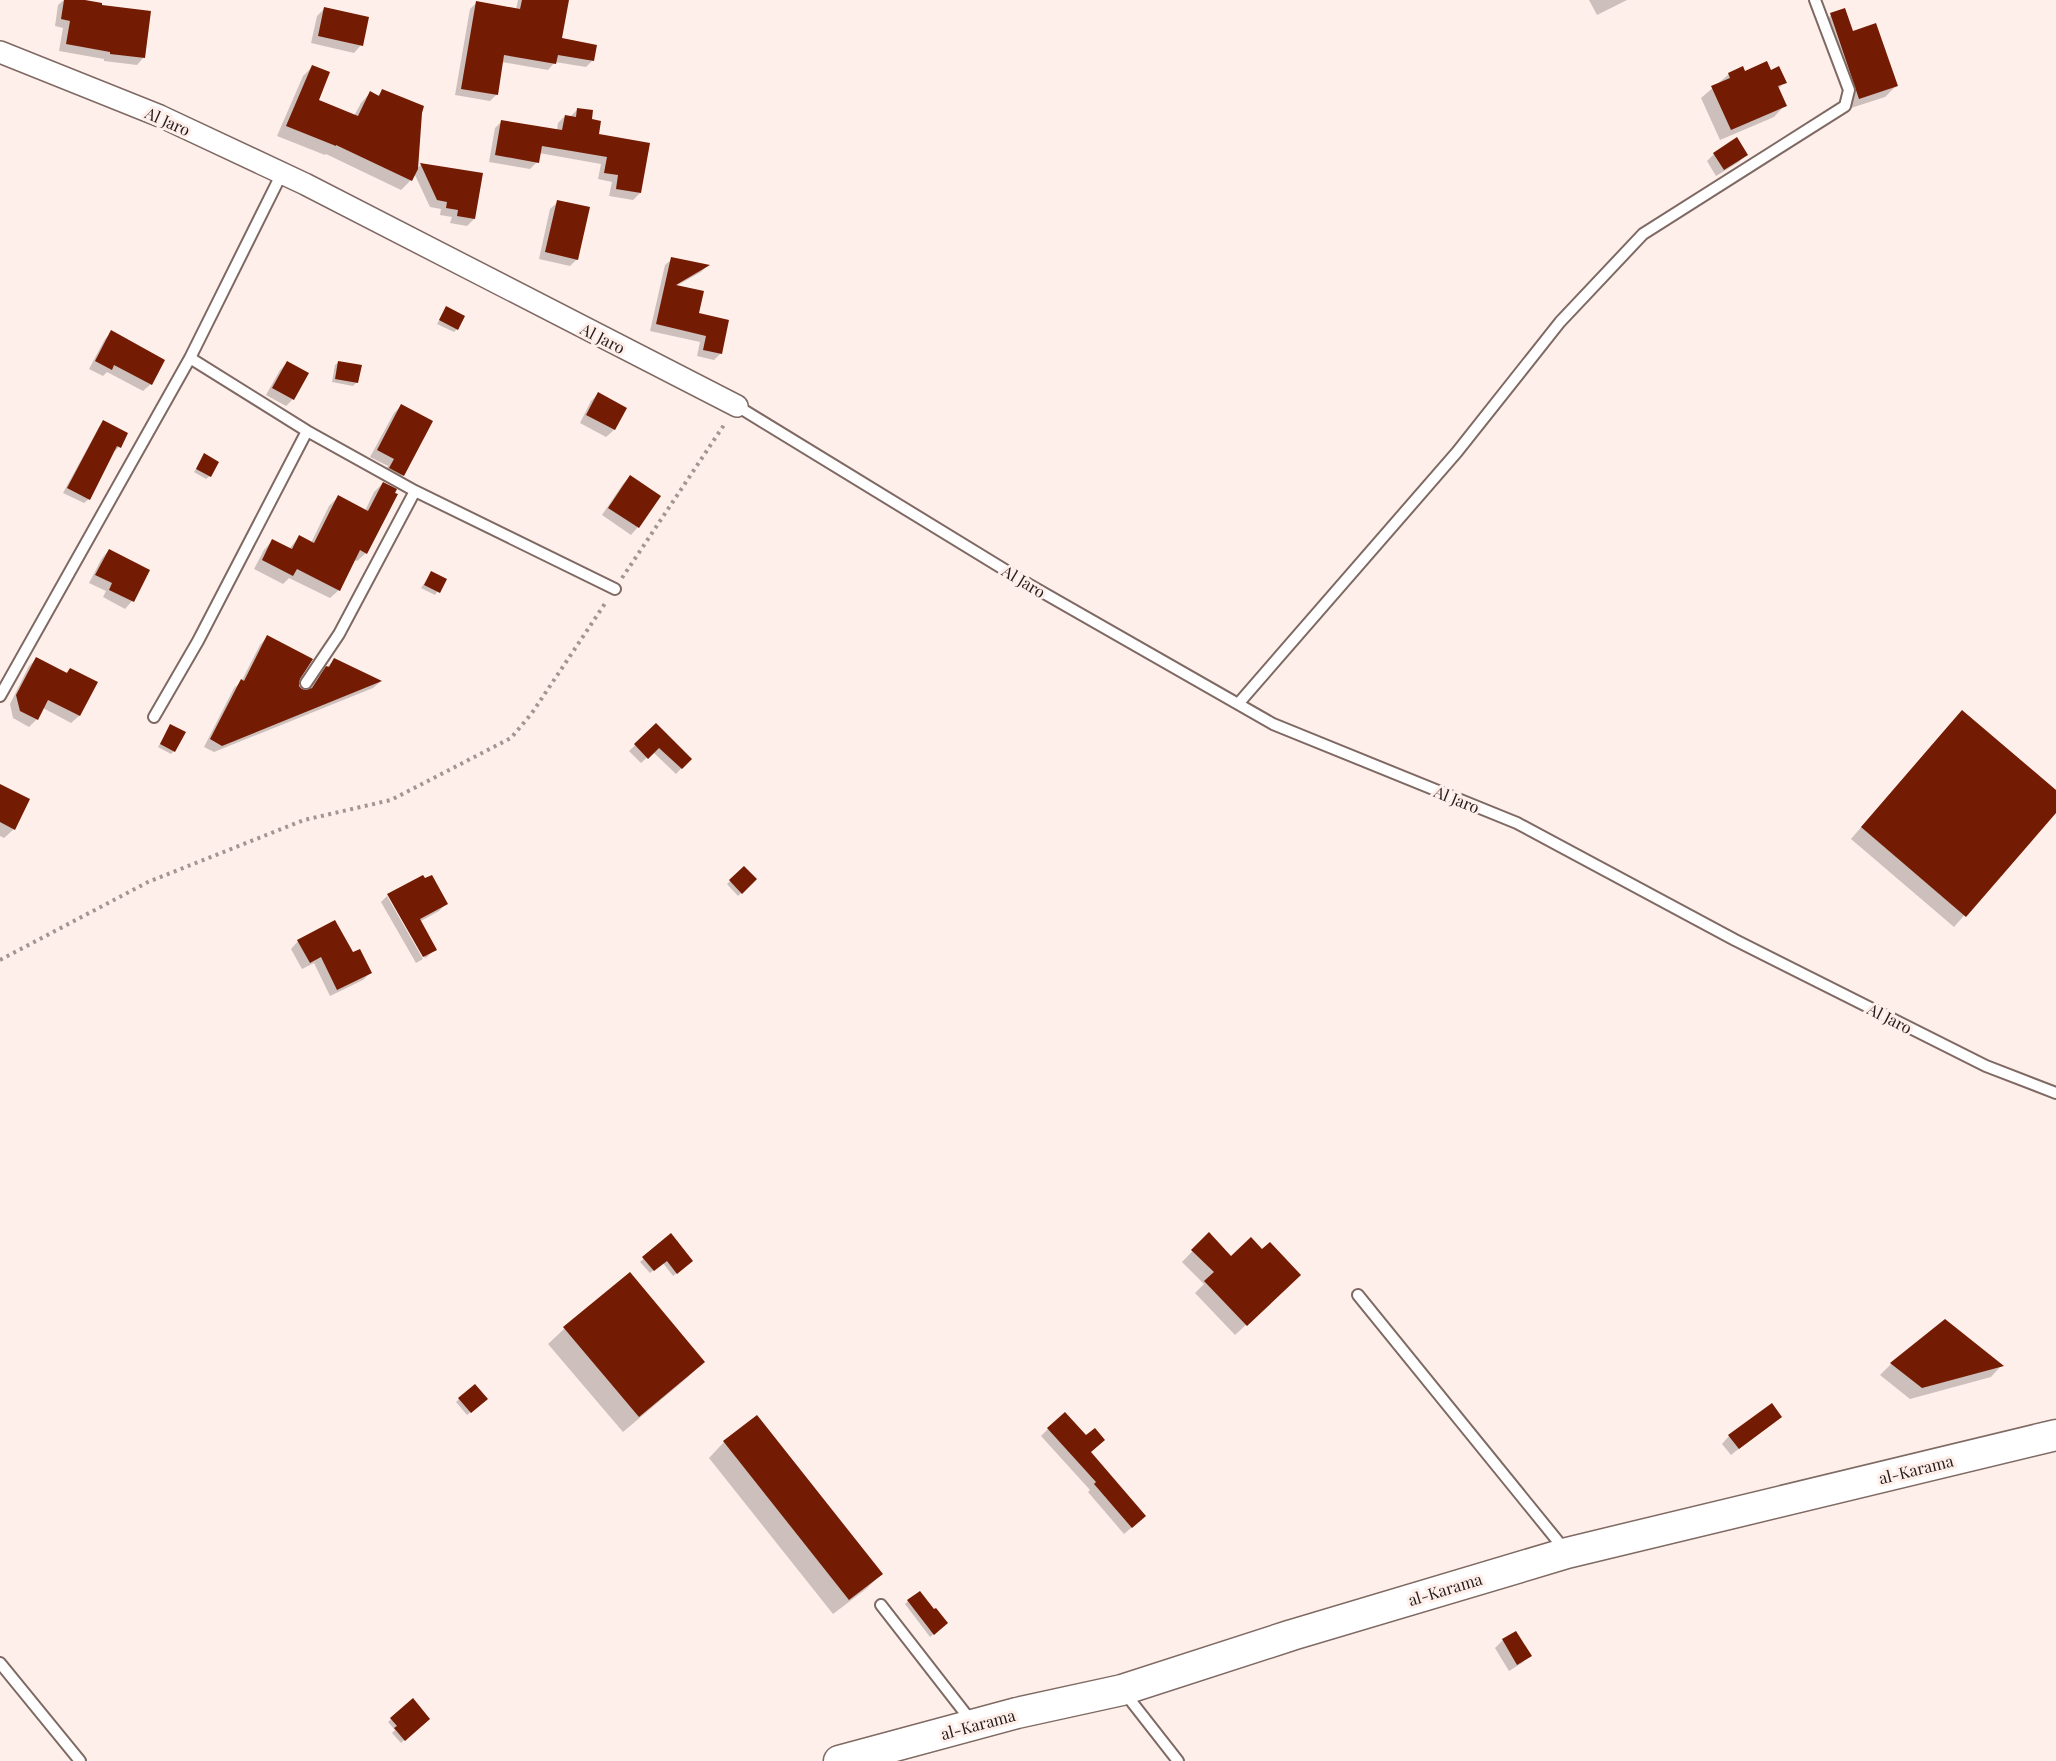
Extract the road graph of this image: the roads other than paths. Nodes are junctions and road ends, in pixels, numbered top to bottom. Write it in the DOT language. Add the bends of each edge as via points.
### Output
graph roads {
  1 [pos="1815,0"];
  2 [pos="0,52"];
  3 [pos="282,173"];
  4 [pos="190,358"];
  5 [pos="736,406"];
  6 [pos="307,431"];
  7 [pos="416,491"];
  8 [pos="615,589"];
  9 [pos="306,683"];
  10 [pos="0,696"];
  11 [pos="1238,704"];
  12 [pos="154,717"];
  13 [pos="2056,1093"];
  14 [pos="1358,1295"];
  15 [pos="2056,1435"];
  16 [pos="1567,1553"];
  17 [pos="881,1605"];
  18 [pos="0,1663"];
  19 [pos="1122,1690"];
  20 [pos="974,1725"];
  21 [pos="80,1761"];
  22 [pos="839,1761"];
  23 [pos="1178,1761"];
  1 -- 11 [label="lane" via="1849,90 1845,106 1643,234 1560,322 1457,452"];
  2 -- 3 [label="street, Al Jaro" via="160,116"];
  3 -- 4 [label="lane"];
  3 -- 5 [label="street, Al Jaro"];
  4 -- 6 [label="lane"];
  4 -- 10 [label="lane"];
  5 -- 11 [label="lane, Al Jaro" via="1028,584"];
  6 -- 7 [label="lane"];
  6 -- 12 [label="lane"];
  7 -- 8 [label="lane"];
  7 -- 9 [label="lane" via="339,634"];
  11 -- 13 [label="lane, Al Jaro" via="1273,724 1517,823 1735,940 1975,1061"];
  14 -- 16 [label="lane"];
  15 -- 16 [label="main road, al-Karama"];
  16 -- 19 [label="main road, al-Karama"];
  17 -- 20 [label="lane"];
  18 -- 21 [label="lane"];
  19 -- 20 [label="main road, al-Karama"];
  19 -- 23 [label="lane"];
  20 -- 22 [label="main road, al-Karama"];
}
